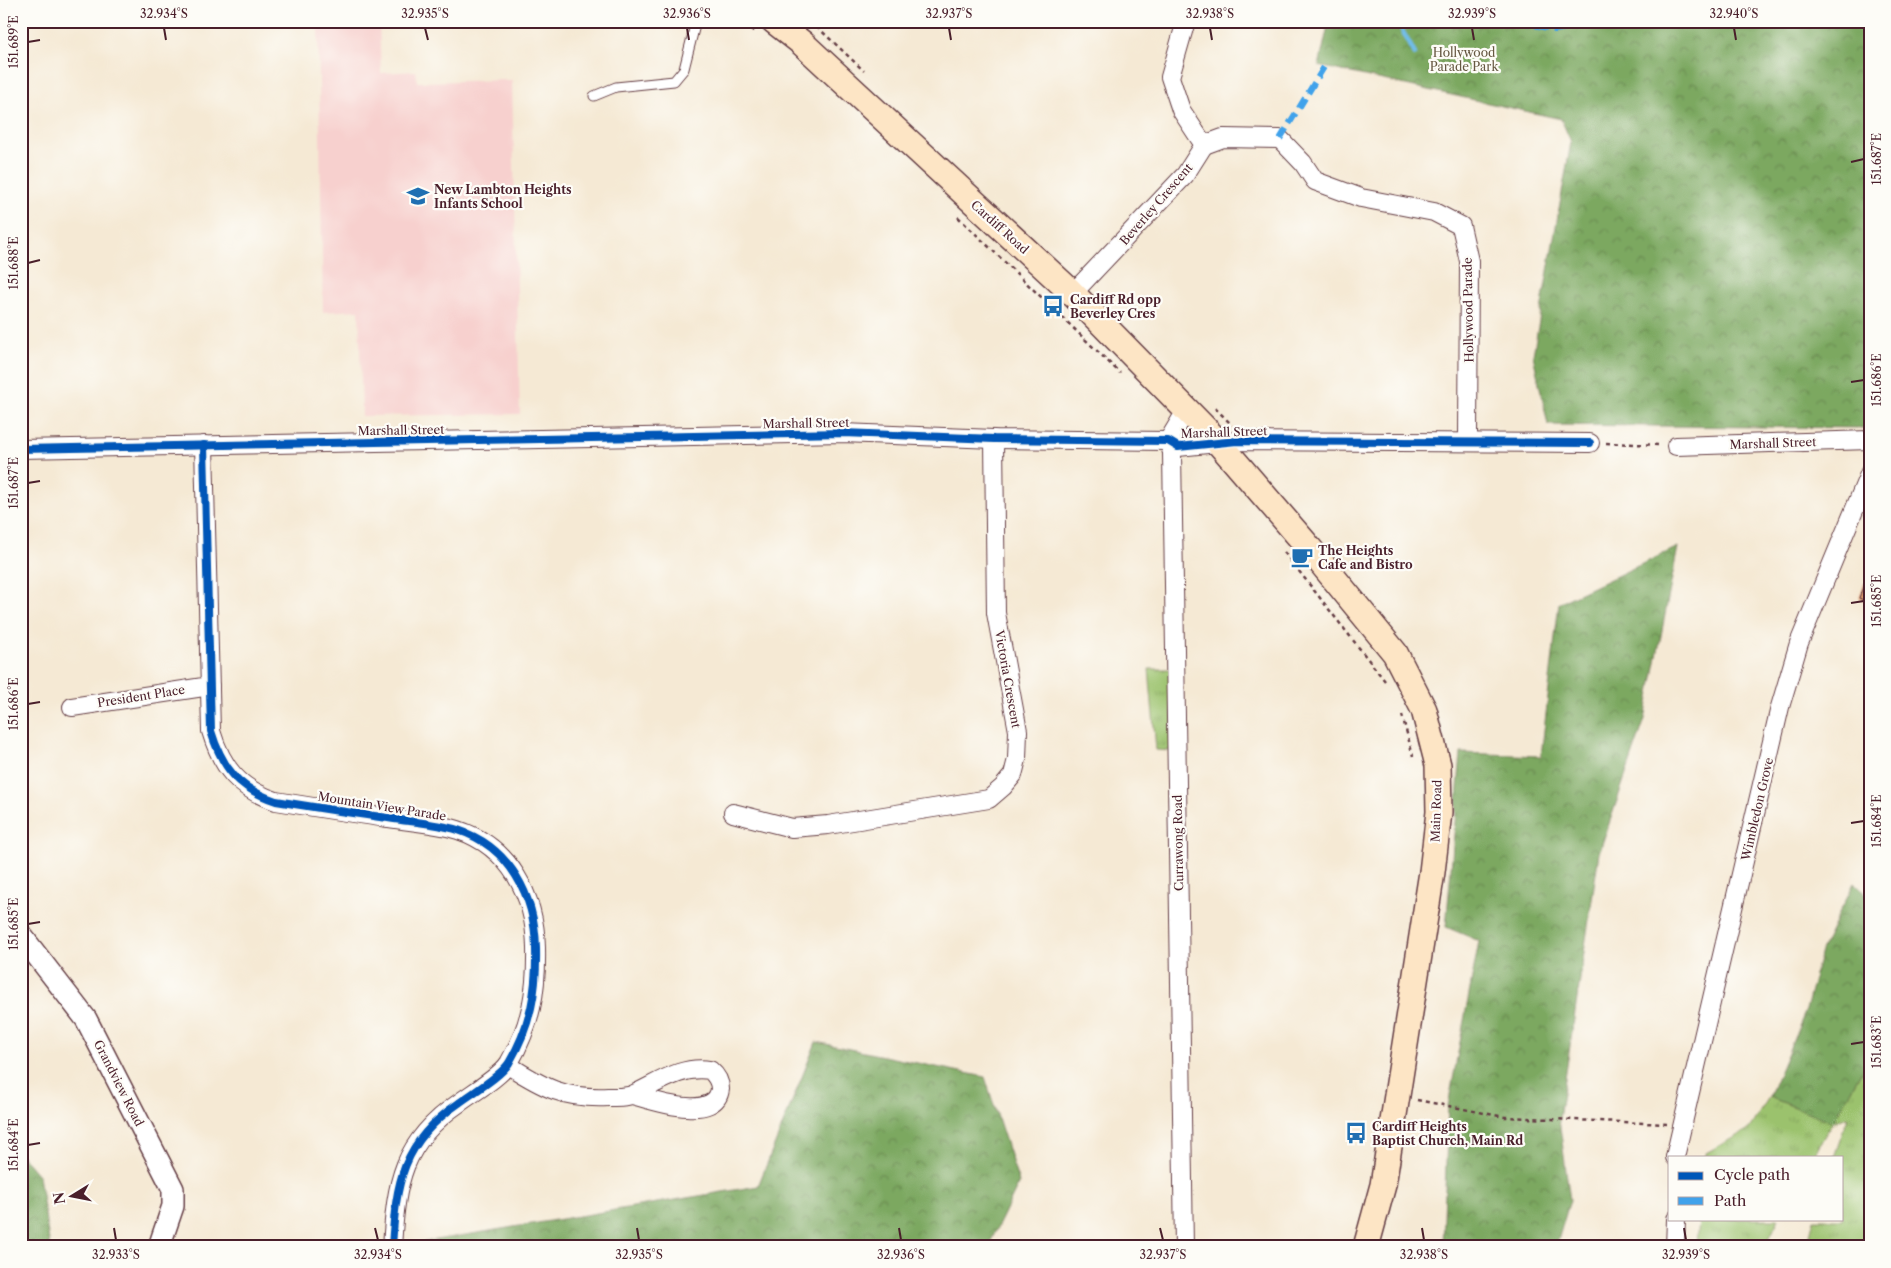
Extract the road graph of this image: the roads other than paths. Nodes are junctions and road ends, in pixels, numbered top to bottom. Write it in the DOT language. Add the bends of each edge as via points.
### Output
graph roads {
  1 [pos="696,21"];
  2 [pos="1186,21"];
  3 [pos="767,28"];
  4 [pos="594,96"];
  5 [pos="1204,145"];
  6 [pos="1073,293"];
  7 [pos="1186,411"];
  8 [pos="994,439"];
  9 [pos="1468,440"];
  10 [pos="1870,440"];
  11 [pos="1168,441"];
  12 [pos="1218,442"];
  13 [pos="1590,443"];
  14 [pos="204,445"];
  15 [pos="1676,446"];
  16 [pos="21,449"];
  17 [pos="1870,472"];
  18 [pos="210,686"];
  19 [pos="72,707"];
  20 [pos="733,813"];
  21 [pos="21,935"];
  22 [pos="508,1065"];
  23 [pos="633,1095"];
  24 [pos="1675,1156"];
  25 [pos="1676,1220"];
  26 [pos="159,1247"];
  27 [pos="392,1247"];
  28 [pos="1184,1247"];
  29 [pos="1366,1247"];
  30 [pos="1675,1247"];
  1 -- 4 [label="lane" via="684,69 674,81 616,87"];
  2 -- 5 [label="street" via="1170,77 1180,110"];
  3 -- 6 [label="main road, Cardiff Road" via="802,43"];
  5 -- 6 [label="street, Beverley Crescent" via="1184,176"];
  5 -- 9 [label="street, Hollywood Parade" via="1224,138 1280,139 1315,180 1361,198 1434,212 1461,226 1469,261"];
  6 -- 7 [label="main road, Cardiff Road"];
  7 -- 11 [label="street, Marshall Street"];
  7 -- 12 [label="main road, Cardiff Road"];
  8 -- 11 [label="street, Marshall Street"];
  8 -- 14 [label="street, Marshall Street" via="842,433"];
  8 -- 20 [label="street, Victoria Crescent" via="996,613 1018,731 1013,774 989,799 828,825 792,828"];
  9 -- 12 [label="street, Marshall Street"];
  9 -- 13 [label="street, Marshall Street"];
  10 -- 15 [label="street, Marshall Street"];
  11 -- 12 [label="street, Marshall Street" via="1178,447"];
  11 -- 28 [label="street, Currawong Road" via="1172,452"];
  12 -- 29 [label="main road, Main Road" via="1395,653 1424,710 1438,765 1439,812 1432,872 1383,1185"];
  14 -- 16 [label="street, Marshall Street"];
  14 -- 18 [label="street, Mountain View Parade"];
  17 -- 24 [label="street, Wimbledon Grove" via="1799,643 1780,708"];
  18 -- 19 [label="street, President Place"];
  18 -- 22 [label="street, Mountain View Parade" via="211,731 217,752 227,769 260,796 458,830 481,840 502,856 526,896 536,929 536,989 530,1018"];
  21 -- 26 [label="street, Grandview Road" via="86,1019 174,1190 173,1206"];
  22 -- 23 [label="street" via="538,1084 566,1095 591,1098"];
  22 -- 27 [label="street, Mountain View Parade" via="440,1118 409,1155 395,1210"];
  25 -- 30 [label="street"];
}
